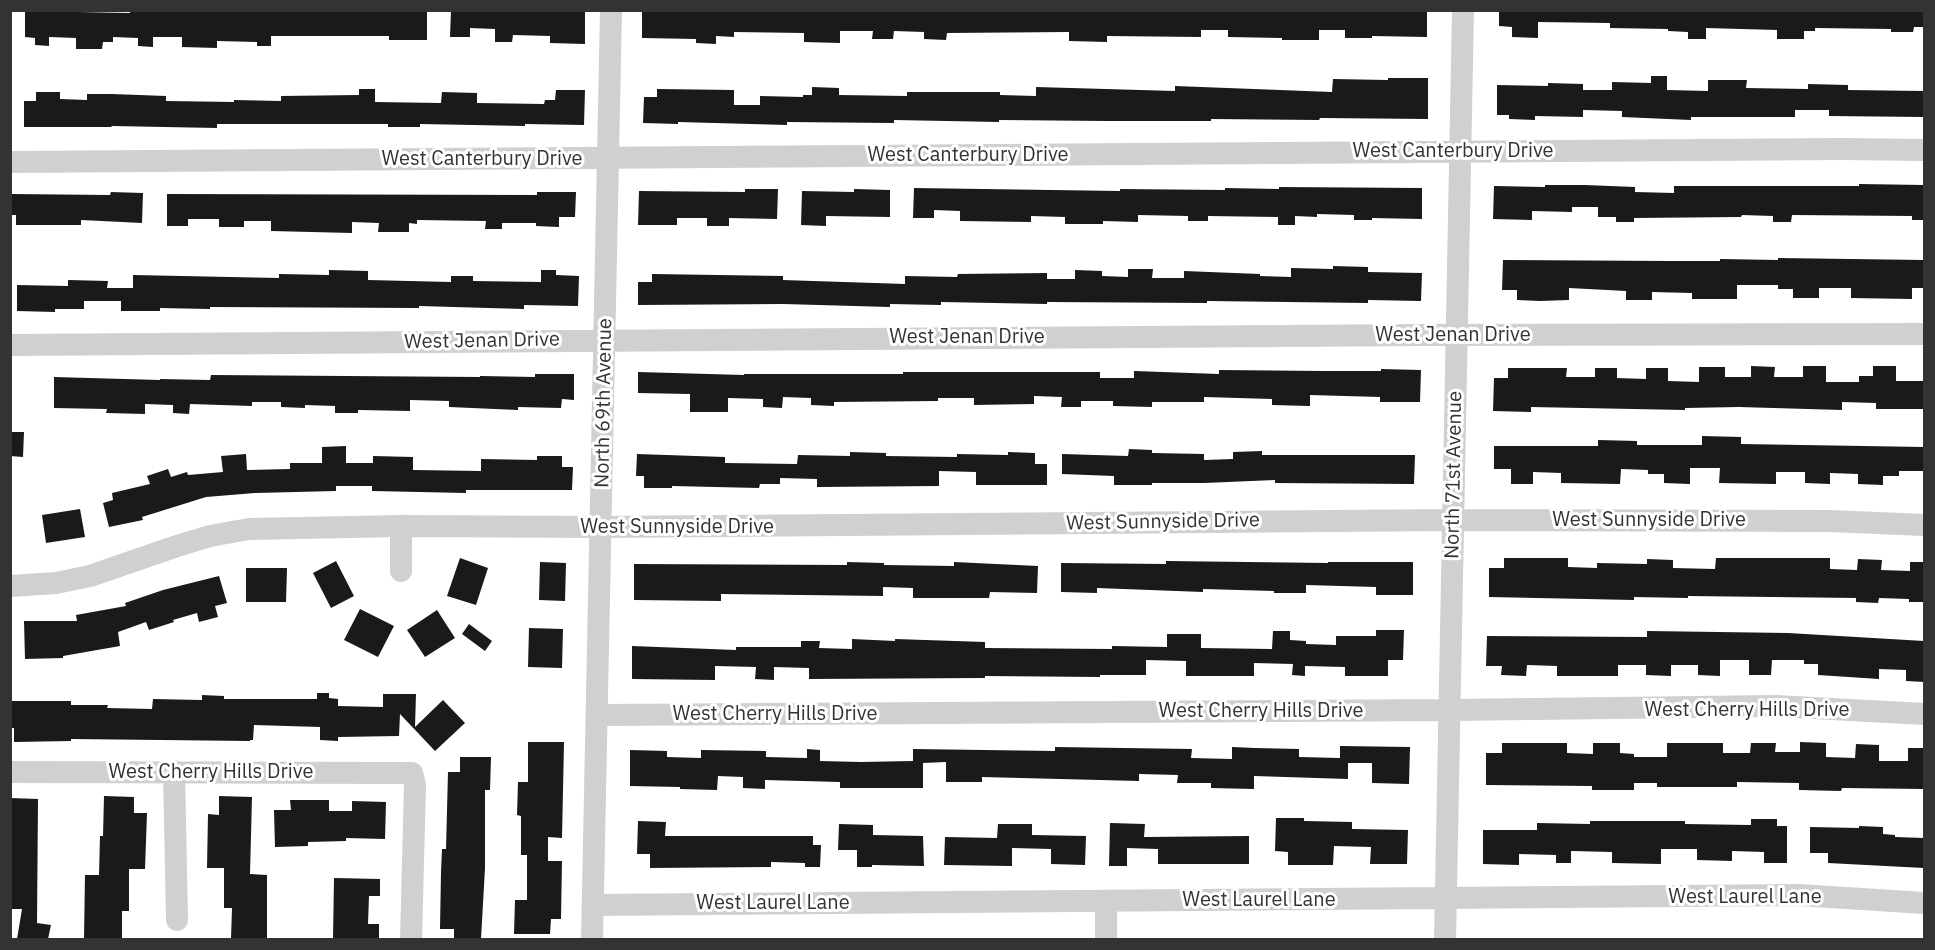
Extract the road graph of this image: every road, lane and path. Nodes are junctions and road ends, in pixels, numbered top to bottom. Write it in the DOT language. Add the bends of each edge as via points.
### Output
graph roads {
  1 [pos="611,10"];
  2 [pos="1463,10"];
  3 [pos="1924,150"];
  4 [pos="1461,151"];
  5 [pos="609,158"];
  6 [pos="10,162"];
  7 [pos="1457,334"];
  8 [pos="1924,334"];
  9 [pos="605,340"];
  10 [pos="10,345"];
  11 [pos="1454,520"];
  12 [pos="1924,525"];
  13 [pos="401,526"];
  14 [pos="601,527"];
  15 [pos="401,571"];
  16 [pos="10,586"];
  17 [pos="1450,710"];
  18 [pos="1924,714"];
  19 [pos="598,715"];
  20 [pos="174,771"];
  21 [pos="10,772"];
  22 [pos="1445,898"];
  23 [pos="1106,901"];
  24 [pos="1924,903"];
  25 [pos="593,905"];
  26 [pos="177,920"];
  27 [pos="411,939"];
  28 [pos="592,939"];
  29 [pos="1106,939"];
  30 [pos="1445,939"];
  1 -- 5 [label="street, North 69th Avenue"];
  2 -- 4 [label="street, North 71st Avenue"];
  3 -- 4 [label="street, West Canterbury Drive"];
  4 -- 5 [label="street, West Canterbury Drive"];
  4 -- 7 [label="street, North 71st Avenue"];
  5 -- 6 [label="street, West Canterbury Drive"];
  5 -- 9 [label="street, North 69th Avenue"];
  7 -- 8 [label="street, West Jenan Drive"];
  7 -- 9 [label="street, West Jenan Drive"];
  7 -- 11 [label="street, North 71st Avenue"];
  9 -- 10 [label="street, West Jenan Drive"];
  9 -- 14 [label="street, North 69th Avenue"];
  11 -- 12 [label="street, West Sunnyside Drive" via="1830,520"];
  11 -- 14 [label="street, West Sunnyside Drive"];
  11 -- 17 [label="street, North 71st Avenue"];
  13 -- 14 [label="street, West Sunnyside Drive"];
  13 -- 15 [label="street"];
  13 -- 16 [label="street, West Sunnyside Drive" via="249,529 210,536 90,576"];
  14 -- 19 [label="street, North 69th Avenue"];
  17 -- 18 [label="street, West Cherry Hills Drive" via="1776,706"];
  17 -- 19 [label="street, West Cherry Hills Drive"];
  17 -- 22 [label="street, North 71st Avenue"];
  19 -- 25 [label="street, North 69th Avenue"];
  20 -- 21 [label="street, West Cherry Hills Drive"];
  20 -- 26 [label="street"];
  20 -- 27 [label="street, West Cherry Hills Drive" via="412,773 415,785"];
  22 -- 23 [label="street, West Laurel Lane"];
  22 -- 24 [label="street, West Laurel Lane" via="1798,895"];
  22 -- 30 [label="street, North 71st Avenue"];
  23 -- 25 [label="street, West Laurel Lane"];
  23 -- 29 [label="street"];
  25 -- 28 [label="street, North 69th Avenue"];
}
